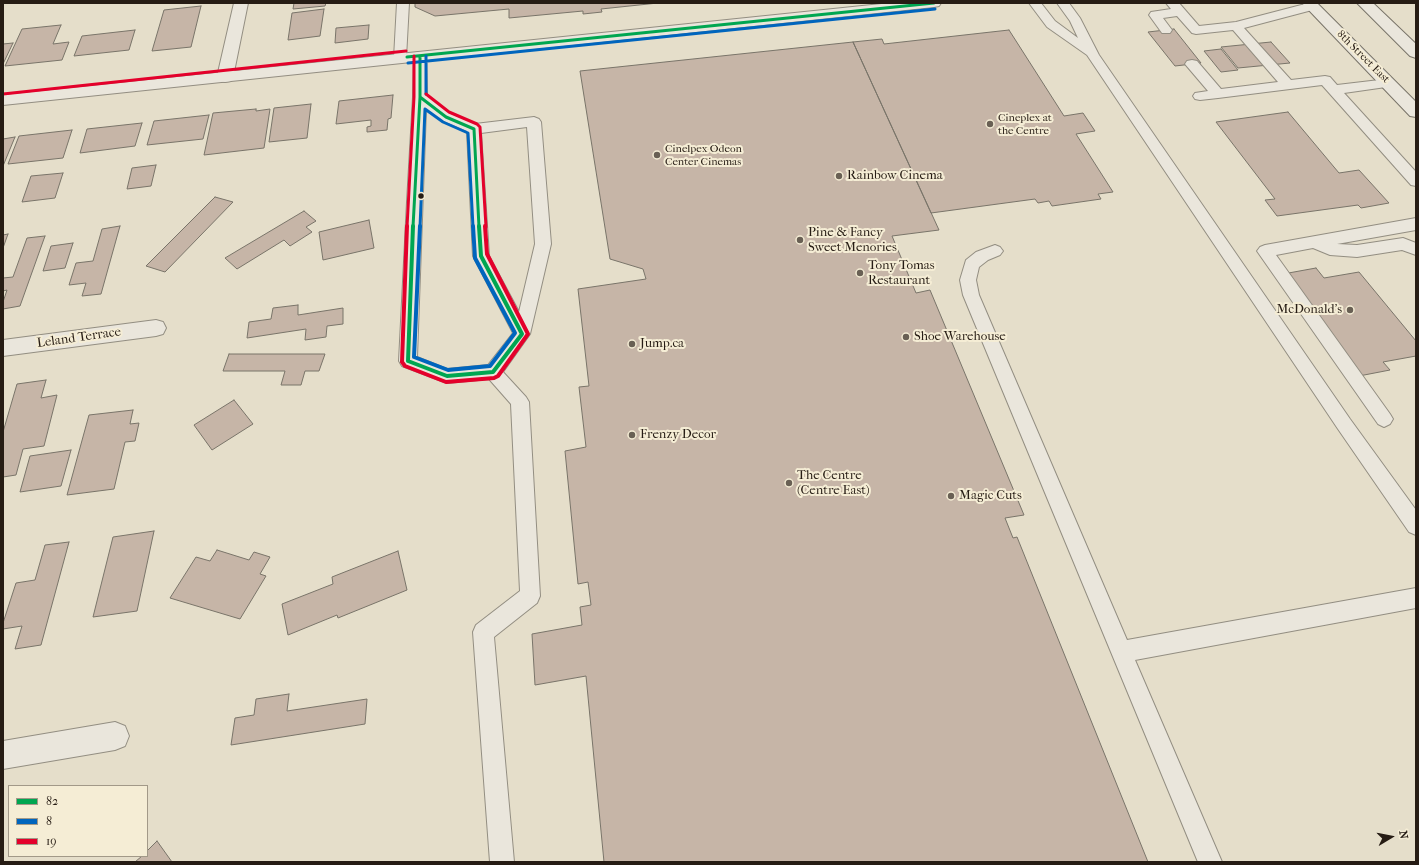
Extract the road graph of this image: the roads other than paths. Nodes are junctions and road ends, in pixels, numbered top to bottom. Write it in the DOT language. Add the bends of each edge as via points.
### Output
graph roads {
  1 [pos="241,3"];
  2 [pos="403,3"];
  3 [pos="934,3"];
  4 [pos="1034,3"];
  5 [pos="1063,3"];
  6 [pos="1364,3"];
  7 [pos="1311,5"];
  8 [pos="1176,8"];
  9 [pos="1236,26"];
  10 [pos="1166,30"];
  11 [pos="1416,54"];
  12 [pos="1093,55"];
  13 [pos="420,56"];
  14 [pos="400,58"];
  15 [pos="1192,64"];
  16 [pos="225,76"];
  17 [pos="1388,83"];
  18 [pos="1288,85"];
  19 [pos="1334,90"];
  20 [pos="1218,94"];
  21 [pos="1200,96"];
  22 [pos="420,97"];
  23 [pos="3,100"];
  24 [pos="1416,112"];
  25 [pos="474,129"];
  26 [pos="1416,181"];
  27 [pos="1416,224"];
  28 [pos="1312,242"];
  29 [pos="1416,249"];
  30 [pos="995,251"];
  31 [pos="156,328"];
  32 [pos="522,334"];
  33 [pos="3,348"];
  34 [pos="493,372"];
  35 [pos="1384,420"];
  36 [pos="1416,526"];
  37 [pos="1416,598"];
  38 [pos="1121,652"];
  39 [pos="115,736"];
  40 [pos="3,755"];
  41 [pos="502,862"];
  42 [pos="1210,862"];
  1 -- 16 [label="street"];
  2 -- 14 [label="lane"];
  3 -- 13 [label="street"];
  4 -- 12 [label="lane" via="1051,24"];
  5 -- 12 [label="lane" via="1076,21"];
  6 -- 11 [label="street"];
  7 -- 9 [label="lane"];
  7 -- 17 [label="street, 8th Street East"];
  8 -- 9 [label="lane" via="1196,30"];
  8 -- 10 [label="lane" via="1155,15"];
  9 -- 18 [label="lane"];
  12 -- 36 [label="lane"];
  13 -- 14 [label="street"];
  13 -- 22 [label="lane"];
  14 -- 16 [label="street"];
  15 -- 20 [label="lane"];
  16 -- 23 [label="street"];
  17 -- 19 [label="lane"];
  17 -- 24 [label="street, 8th Street East"];
  18 -- 19 [label="lane" via="1325,80"];
  18 -- 20 [label="lane"];
  19 -- 26 [label="lane"];
  20 -- 21 [label="lane"];
  22 -- 25 [label="lane" via="446,117"];
  22 -- 34 [label="lane" via="408,361 448,376"];
  25 -- 32 [label="lane" via="481,256"];
  25 -- 32 [label="lane" via="534,122 543,244"];
  27 -- 28 [label="lane"];
  28 -- 29 [label="lane" via="1330,249 1357,251 1402,244"];
  28 -- 35 [label="lane" via="1265,251"];
  30 -- 38 [label="lane" via="982,256 972,264 968,280 971,295"];
  31 -- 33 [label="street, Leland Terrace"];
  32 -- 34 [label="lane"];
  34 -- 41 [label="lane" via="520,402 530,596 483,632"];
  37 -- 38 [label="lane"];
  38 -- 42 [label="lane"];
  39 -- 40 [label="street"];
}
